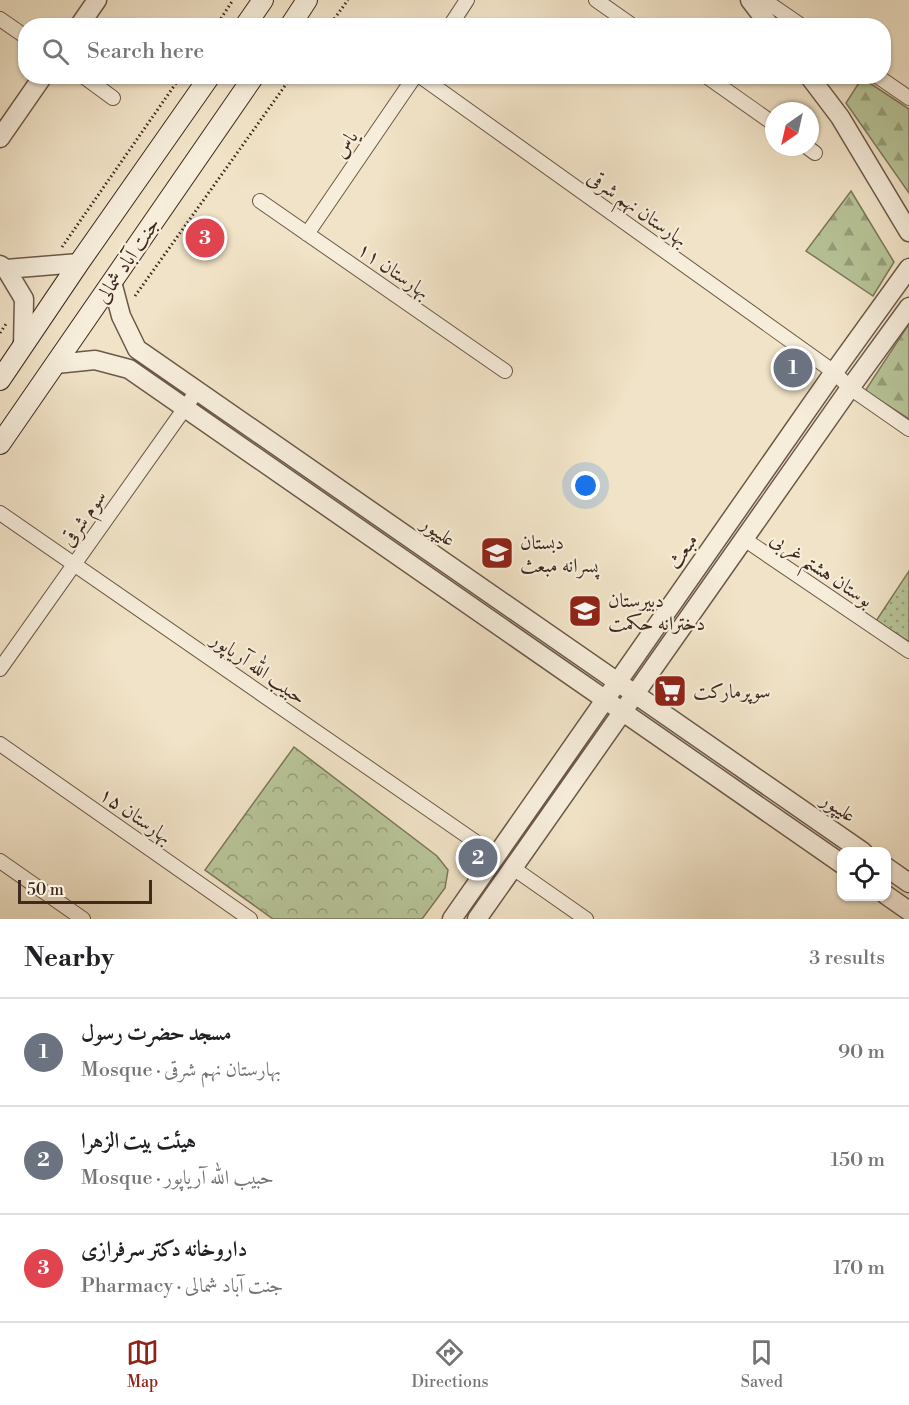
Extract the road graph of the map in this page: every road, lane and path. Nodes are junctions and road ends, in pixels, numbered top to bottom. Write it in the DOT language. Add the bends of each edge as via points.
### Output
graph roads {
  1 [pos="97,0"];
  2 [pos="233,0"];
  3 [pos="263,0"];
  4 [pos="308,0"];
  5 [pos="348,0"];
  6 [pos="467,0"];
  7 [pos="596,0"];
  8 [pos="750,0"];
  9 [pos="764,0"];
  10 [pos="85,18"];
  11 [pos="221,18"];
  12 [pos="251,18"];
  13 [pos="296,18"];
  14 [pos="335,18"];
  15 [pos="455,18"];
  16 [pos="622,18"];
  17 [pos="764,18"];
  18 [pos="790,18"];
  19 [pos="0,19"];
  20 [pos="18,31"];
  21 [pos="37,84"];
  22 [pos="94,84"];
  23 [pos="175,84"];
  24 [pos="204,84"];
  25 [pos="249,84"];
  26 [pos="286,84"];
  27 [pos="410,84"];
  28 [pos="431,84"];
  29 [pos="717,84"];
  30 [pos="815,84"];
  31 [pos="889,84"];
  32 [pos="113,98"];
  33 [pos="909,98"];
  34 [pos="765,118"];
  35 [pos="0,138"];
  36 [pos="260,201"];
  37 [pos="909,232"];
  38 [pos="307,234"];
  39 [pos="56,256"];
  40 [pos="79,263"];
  41 [pos="3,267"];
  42 [pos="909,268"];
  43 [pos="112,282"];
  44 [pos="134,298"];
  45 [pos="909,307"];
  46 [pos="23,346"];
  47 [pos="56,364"];
  48 [pos="505,371"];
  49 [pos="834,372"];
  50 [pos="0,380"];
  51 [pos="850,388"];
  52 [pos="197,391"];
  53 [pos="185,408"];
  54 [pos="909,429"];
  55 [pos="0,444"];
  56 [pos="0,513"];
  57 [pos="744,539"];
  58 [pos="74,564"];
  59 [pos="909,651"];
  60 [pos="0,669"];
  61 [pos="617,682"];
  62 [pos="635,694"];
  63 [pos="605,699"];
  64 [pos="623,712"];
  65 [pos="0,744"];
  66 [pos="856,847"];
  67 [pos="496,856"];
  68 [pos="0,861"];
  69 [pos="837,861"];
  70 [pos="513,868"];
  71 [pos="891,870"];
  72 [pos="909,883"];
  73 [pos="891,898"];
  74 [pos="909,911"];
  75 [pos="83,919"];
  76 [pos="250,919"];
  77 [pos="452,919"];
  78 [pos="477,919"];
  79 [pos="585,919"];
  1 -- 10 [label="street"];
  2 -- 11 [label="path"];
  3 -- 12 [label="main road"];
  4 -- 13 [label="main road"];
  5 -- 14 [label="path"];
  6 -- 15 [label="street"];
  7 -- 16 [label="street"];
  8 -- 17 [label="street"];
  9 -- 18 [label="street"];
  19 -- 20 [label="street"];
  21 -- 35 [label="street"];
  22 -- 32 [label="street"];
  23 -- 39 [label="path"];
  24 -- 40 [label="main road, جنت آباد شمالی"];
  25 -- 43 [label="main road, جنت آباد شمالی"];
  26 -- 44 [label="path"];
  27 -- 38 [label="street, یاس"];
  28 -- 49 [label="street, بهارستان نهم شرقی"];
  29 -- 34 [label="street"];
  30 -- 37 [label="street" via="840,117"];
  31 -- 33 [label="street"];
  36 -- 38 [label="street, بهارستان ۱۱"];
  38 -- 48 [label="street, بهارستان ۱۱"];
  40 -- 41 [label="street"];
  40 -- 46 [label="main road, جنت آباد شمالی"];
  41 -- 46 [label="street" via="24,299"];
  42 -- 49 [label="street, مبعث"];
  43 -- 47 [label="main road, جنت آباد شمالی"];
  43 -- 52 [label="street, علیپور" via="121,316 137,349"];
  45 -- 51 [label="street"];
  46 -- 50 [label="main road, جنت آباد شمالی"];
  47 -- 53 [label="street" via="95,360 129,369"];
  47 -- 55 [label="main road, جنت آباد شمالی"];
  49 -- 51 [label="street, بهارستان نهم شرقی"];
  49 -- 61 [label="street, مبعث"];
  51 -- 54 [label="street, بهارستان نهم شرقی"];
  51 -- 57 [label="street"];
  52 -- 53 [label="street, سوم شرقی"];
  52 -- 61 [label="street, علیپور"];
  53 -- 58 [label="street, سوم شرقی"];
  53 -- 63 [label="street"];
  56 -- 58 [label="street, حبیب الله آریاپور"];
  57 -- 59 [label="street, بوستان هشتم غربی"];
  57 -- 62 [label="street"];
  58 -- 60 [label="street, سوم شرقی"];
  58 -- 67 [label="street, حبیب الله آریاپور"];
  61 -- 62 [label="street, علیپور"];
  61 -- 63 [label="street, مبعث"];
  62 -- 64 [label="street"];
  62 -- 66 [label="street, علیپور"];
  63 -- 64 [label="street"];
  63 -- 67 [label="street, مبعث"];
  64 -- 69 [label="street"];
  64 -- 70 [label="street"];
  65 -- 76 [label="street, بهارستان ۱۵"];
  67 -- 77 [label="street, مبعث"];
  68 -- 75 [label="street"];
  70 -- 78 [label="street"];
  70 -- 79 [label="street"];
  71 -- 72 [label="street"];
  73 -- 74 [label="street"];
}
